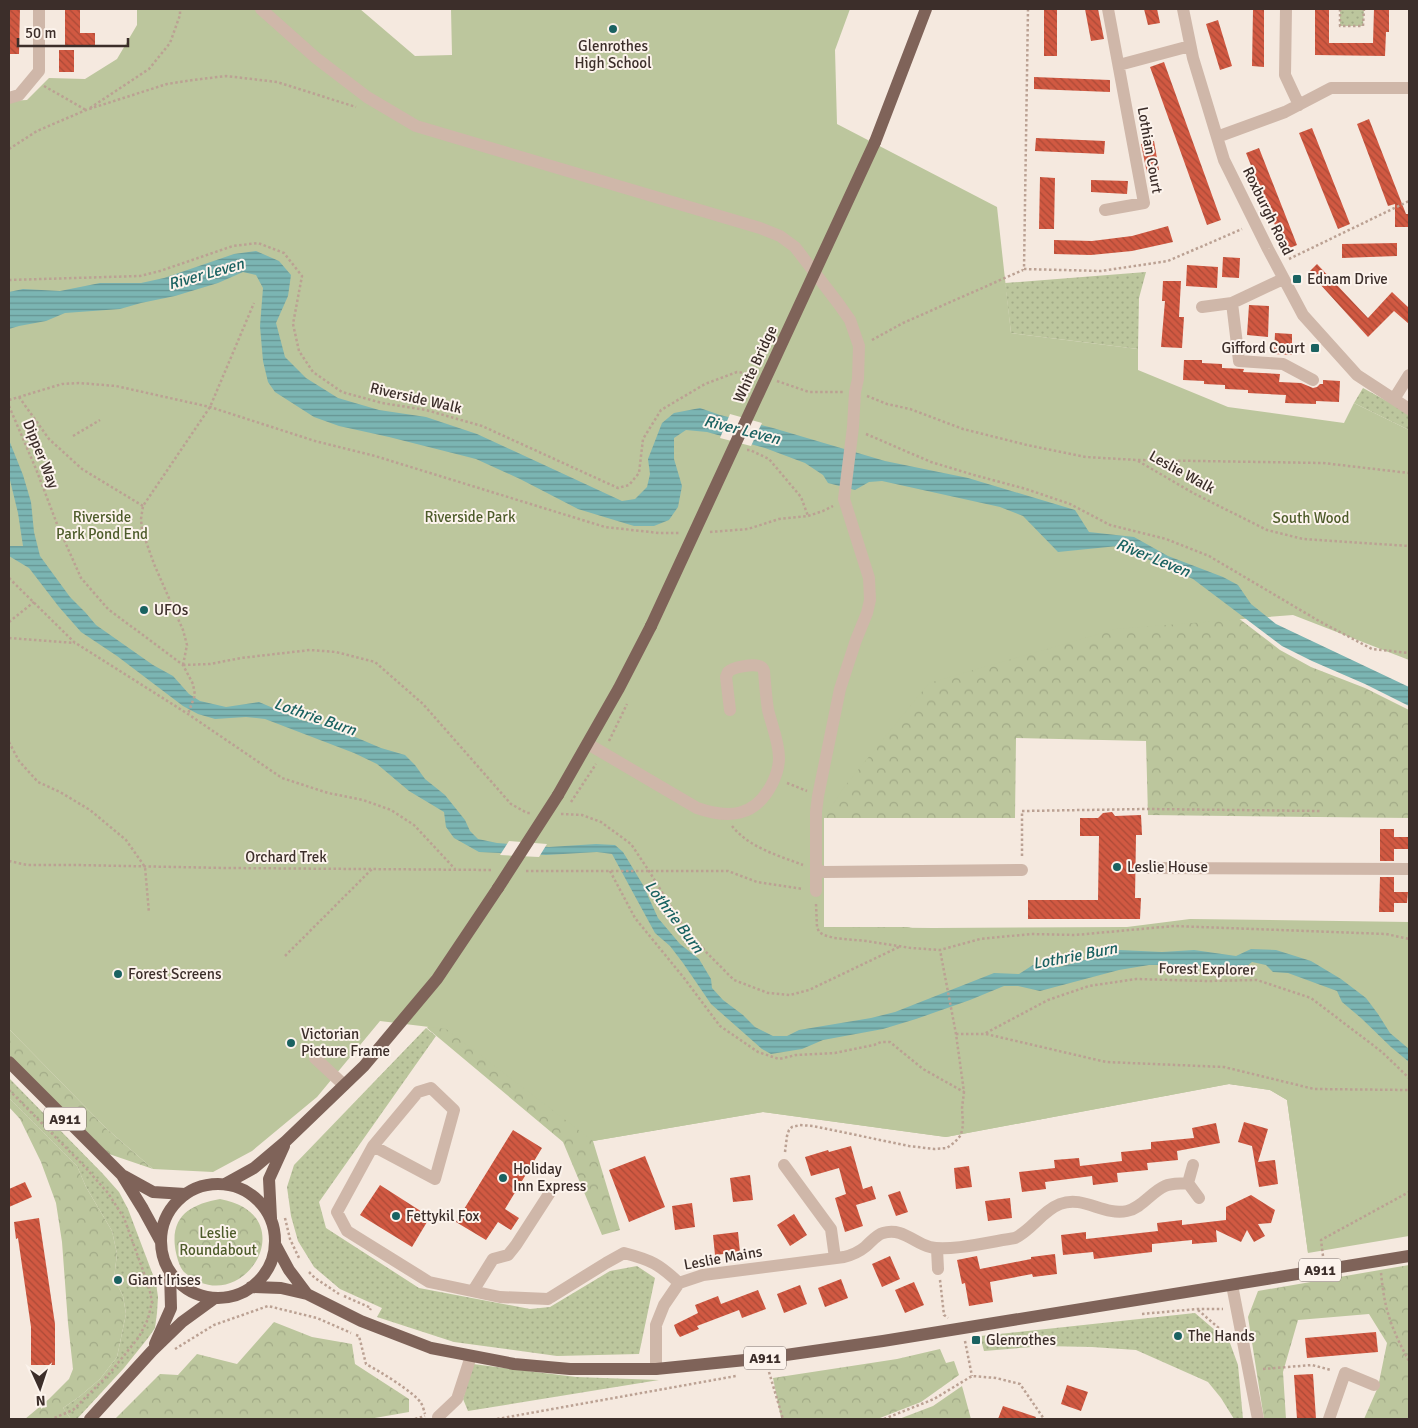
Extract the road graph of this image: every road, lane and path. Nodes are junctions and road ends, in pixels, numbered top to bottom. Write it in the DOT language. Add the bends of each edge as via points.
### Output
graph roads {
  1 [pos="39,9"];
  2 [pos="180,9"];
  3 [pos="261,9"];
  4 [pos="926,9"];
  5 [pos="1028,9"];
  6 [pos="1108,9"];
  7 [pos="1183,9"];
  8 [pos="1286,9"];
  9 [pos="1340,9"];
  10 [pos="1364,9"];
  11 [pos="1190,46"];
  12 [pos="1119,65"];
  13 [pos="32,80"];
  14 [pos="1409,88"];
  15 [pos="9,98"];
  16 [pos="1299,104"];
  17 [pos="361,108"];
  18 [pos="86,110"];
  19 [pos="1217,137"];
  20 [pos="9,149"];
  21 [pos="1409,201"];
  22 [pos="1105,210"];
  23 [pos="1255,223"];
  24 [pos="1276,266"];
  25 [pos="1024,269"];
  26 [pos="1283,279"];
  27 [pos="9,280"];
  28 [pos="254,303"];
  29 [pos="1232,303"];
  30 [pos="1202,307"];
  31 [pos="859,346"];
  32 [pos="758,375"];
  33 [pos="1409,375"];
  34 [pos="1313,380"];
  35 [pos="775,381"];
  36 [pos="856,392"];
  37 [pos="19,397"];
  38 [pos="1394,399"];
  39 [pos="9,400"];
  40 [pos="9,406"];
  41 [pos="210,407"];
  42 [pos="1409,409"];
  43 [pos="100,420"];
  44 [pos="853,432"];
  45 [pos="73,436"];
  46 [pos="744,451"];
  47 [pos="1136,460"];
  48 [pos="1409,473"];
  49 [pos="844,496"];
  50 [pos="143,506"];
  51 [pos="808,516"];
  52 [pos="710,532"];
  53 [pos="683,533"];
  54 [pos="1409,546"];
  55 [pos="9,578"];
  56 [pos="34,602"];
  57 [pos="9,622"];
  58 [pos="9,638"];
  59 [pos="76,643"];
  60 [pos="1409,653"];
  61 [pos="183,665"];
  62 [pos="730,710"];
  63 [pos="188,714"];
  64 [pos="9,742"];
  65 [pos="588,744"];
  66 [pos="784,782"];
  67 [pos="818,796"];
  68 [pos="1322,811"];
  69 [pos="536,814"];
  70 [pos="554,814"];
  71 [pos="723,814"];
  72 [pos="9,861"];
  73 [pos="145,867"];
  74 [pos="1146,868"];
  75 [pos="1409,868"];
  76 [pos="454,869"];
  77 [pos="816,869"];
  78 [pos="372,870"];
  79 [pos="500,870"];
  80 [pos="519,870"];
  81 [pos="610,870"];
  82 [pos="1022,870"];
  83 [pos="649,871"];
  84 [pos="816,891"];
  85 [pos="149,913"];
  86 [pos="1409,939"];
  87 [pos="900,946"];
  88 [pos="940,950"];
  89 [pos="285,956"];
  90 [pos="956,1034"];
  91 [pos="984,1034"];
  92 [pos="315,1058"];
  93 [pos="9,1062"];
  94 [pos="1409,1078"];
  95 [pos="344,1085"];
  96 [pos="9,1090"];
  97 [pos="1409,1090"];
  98 [pos="964,1092"];
  99 [pos="787,1136"];
  100 [pos="286,1141"];
  101 [pos="373,1146"];
  102 [pos="784,1165"];
  103 [pos="1193,1165"];
  104 [pos="122,1175"];
  105 [pos="1188,1183"];
  106 [pos="224,1184"];
  107 [pos="1409,1192"];
  108 [pos="185,1194"];
  109 [pos="549,1194"];
  110 [pos="1198,1198"];
  111 [pos="284,1214"];
  112 [pos="271,1220"];
  113 [pos="161,1242"];
  114 [pos="275,1244"];
  115 [pos="938,1248"];
  116 [pos="1409,1256"];
  117 [pos="835,1258"];
  118 [pos="301,1261"];
  119 [pos="1379,1261"];
  120 [pos="304,1268"];
  121 [pos="938,1269"];
  122 [pos="1325,1270"];
  123 [pos="170,1272"];
  124 [pos="679,1283"];
  125 [pos="1232,1285"];
  126 [pos="251,1287"];
  127 [pos="473,1291"];
  128 [pos="307,1294"];
  129 [pos="215,1298"];
  130 [pos="371,1308"];
  131 [pos="963,1332"];
  132 [pos="174,1350"];
  133 [pos="152,1351"];
  134 [pos="472,1356"];
  135 [pos="1409,1361"];
  136 [pos="656,1370"];
  137 [pos="769,1370"];
  138 [pos="1249,1370"];
  139 [pos="1345,1373"];
  140 [pos="744,1374"];
  141 [pos="972,1376"];
  142 [pos="1374,1385"];
  143 [pos="431,1416"];
  144 [pos="56,1419"];
  145 [pos="90,1419"];
  146 [pos="496,1419"];
  147 [pos="784,1419"];
  148 [pos="884,1419"];
  149 [pos="1044,1419"];
  150 [pos="1258,1419"];
  151 [pos="1330,1419"];
  1 -- 13 [label="street" via="39,71"];
  2 -- 18 [label="path" via="170,43 149,69"];
  3 -- 31 [label="street" via="316,58 367,97 416,126 780,236 795,247 838,303 850,320"];
  4 -- 65 [label="main road, White Bridge, bridge" via="875,142 651,626"];
  5 -- 25 [label="path"];
  6 -- 12 [label="street, Lothian Court"];
  7 -- 11 [label="street, Roxburgh Road"];
  8 -- 16 [label="street" via="1285,75"];
  9 -- 10 [label="path" via="1340,26 1363,26"];
  11 -- 12 [label="street"];
  11 -- 19 [label="street, Roxburgh Road"];
  12 -- 22 [label="street, Lothian Court" via="1144,203"];
  13 -- 15 [label="street" via="19,95"];
  13 -- 18 [label="path"];
  14 -- 16 [label="street" via="1331,88"];
  16 -- 19 [label="street"];
  17 -- 18 [label="path" via="278,82 226,76 167,84"];
  18 -- 20 [label="path" via="37,131"];
  19 -- 23 [label="street, Roxburgh Road" via="1224,160"];
  21 -- 24 [label="path"];
  23 -- 24 [label="street, Roxburgh Road"];
  23 -- 25 [label="path" via="1168,261 1101,272"];
  24 -- 26 [label="street, Roxburgh Road"];
  25 -- 31 [label="path"];
  26 -- 29 [label="street"];
  26 -- 38 [label="street, Roxburgh Road" via="1302,315 1357,375"];
  27 -- 32 [label="path, Riverside Walk" via="140,276 233,246 258,243 284,253 302,276 293,324 298,351 313,372 334,387 382,403 426,410 482,426 618,488 629,485 639,473 643,439 660,410 705,384 729,375 738,372"];
  28 -- 41 [label="path"];
  29 -- 30 [label="street"];
  29 -- 34 [label="street" via="1239,361 1284,364"];
  31 -- 36 [label="street"];
  33 -- 38 [label="street"];
  35 -- 36 [label="path" via="809,392"];
  36 -- 44 [label="street"];
  36 -- 47 [label="path, Leslie Walk" via="963,429 1027,445 1086,457"];
  37 -- 39 [label="path"];
  37 -- 41 [label="path" via="62,384 79,383 116,386"];
  37 -- 50 [label="path" via="49,439 82,469"];
  38 -- 42 [label="street, Roxburgh Road"];
  40 -- 61 [label="path, Dipper Way" via="81,578 108,609"];
  41 -- 50 [label="path"];
  41 -- 53 [label="path" via="605,527"];
  43 -- 45 [label="path"];
  44 -- 49 [label="street"];
  44 -- 60 [label="path" via="892,444 931,462 1070,504 1110,525 1166,539 1209,556 1372,649"];
  46 -- 51 [label="path" via="750,450 769,459 801,497"];
  47 -- 48 [label="path" via="1323,463"];
  47 -- 54 [label="path, Leslie Walk" via="1267,530 1303,539"];
  49 -- 51 [label="path" via="823,511"];
  49 -- 67 [label="street" via="869,578 870,600 840,689"];
  50 -- 61 [label="path" via="142,530 183,630 187,646"];
  51 -- 52 [label="path" via="779,519 748,529"];
  55 -- 56 [label="path"];
  56 -- 57 [label="path"];
  56 -- 59 [label="path"];
  58 -- 59 [label="path"];
  59 -- 63 [label="path"];
  61 -- 63 [label="path, Dipper Way" via="195,695"];
  61 -- 69 [label="path" via="310,650 336,652 375,662 423,704 511,804"];
  62 -- 71 [label="street" via="728,672 735,667 761,666 779,765 775,779 758,804 740,812"];
  63 -- 76 [label="path" via="282,778 391,810 414,825"];
  64 -- 73 [label="path" via="38,782 90,810 126,840"];
  65 -- 71 [label="street" via="697,808"];
  65 -- 95 [label="main road, White Bridge, bridge" via="437,979 364,1066"];
  66 -- 67 [label="path"];
  67 -- 77 [label="street"];
  68 -- 82 [label="path" via="1022,811"];
  70 -- 83 [label="path" via="582,815 601,822 631,844"];
  71 -- 77 [label="path" via="737,833 761,850"];
  72 -- 73 [label="path, Orchard Trek" via="27,865"];
  73 -- 78 [label="path, Orchard Trek"];
  73 -- 85 [label="path"];
  74 -- 75 [label="street"];
  76 -- 78 [label="path, Orchard Trek"];
  76 -- 79 [label="path, Orchard Trek"];
  77 -- 82 [label="street" via="824,872"];
  77 -- 84 [label="street"];
  78 -- 89 [label="path"];
  80 -- 81 [label="path"];
  81 -- 83 [label="path"];
  81 -- 98 [label="path" via="634,918 720,1026 758,1052 779,1059 836,1053 890,1042 923,1069"];
  83 -- 84 [label="path" via="728,871 758,882"];
  83 -- 87 [label="path" via="680,920 706,953 734,980 768,993 790,995 809,990"];
  84 -- 87 [label="path" via="819,932 834,938"];
  86 -- 88 [label="path" via="1386,934 1174,926 1075,935 1031,934 988,938"];
  87 -- 88 [label="path"];
  88 -- 90 [label="path"];
  90 -- 91 [label="path, Forest Explorer"];
  90 -- 98 [label="path"];
  91 -- 94 [label="path, Forest Explorer" via="1048,1000 1089,986 1136,979 1257,980 1311,998 1382,1052"];
  91 -- 97 [label="path, Forest Explorer" via="1106,1062 1224,1067 1314,1089"];
  92 -- 95 [label="street"];
  93 -- 104 [label="main road, A911"];
  95 -- 100 [label="main road, White Bridge"];
  96 -- 144 [label="path" via="108,1193 124,1218 152,1302 148,1319 138,1337 109,1374 73,1410"];
  98 -- 99 [label="path" via="961,1135 947,1148 909,1146 813,1126 792,1127"];
  100 -- 106 [label="main road, White Bridge" via="254,1168"];
  100 -- 112 [label="main road" via="269,1179"];
  101 -- 101 [label="street" via="418,1092 431,1088 454,1110 436,1178"];
  101 -- 127 [label="street" via="336,1212 347,1231 429,1282"];
  102 -- 117 [label="street" via="831,1229"];
  103 -- 105 [label="street"];
  104 -- 108 [label="main road, A911" via="153,1192"];
  104 -- 113 [label="main road, A911"];
  105 -- 110 [label="street"];
  105 -- 115 [label="street, Leslie Mains" via="1165,1186 1128,1211 1110,1211 1078,1201 1060,1204 1015,1238"];
  106 -- 108 [label="main road, A911" via="198,1188"];
  106 -- 112 [label="main road, A911" via="252,1196"];
  107 -- 122 [label="path" via="1321,1240"];
  108 -- 113 [label="main road, A911" via="172,1207 164,1224"];
  109 -- 127 [label="street" via="516,1245 508,1255 493,1259"];
  111 -- 118 [label="path" via="290,1239"];
  112 -- 114 [label="main road, A911"];
  113 -- 123 [label="main road, A911"];
  114 -- 126 [label="main road, A911" via="272,1260"];
  114 -- 128 [label="main road, A911"];
  115 -- 117 [label="street, Leslie Mains" via="903,1233 892,1232 874,1238 853,1255"];
  115 -- 121 [label="street"];
  116 -- 119 [label="main road, A911"];
  117 -- 124 [label="street, Leslie Mains" via="703,1275"];
  119 -- 122 [label="main road, A911"];
  119 -- 135 [label="path" via="1387,1310"];
  120 -- 130 [label="path" via="340,1294"];
  121 -- 131 [label="path" via="944,1315"];
  122 -- 125 [label="main road, A911"];
  123 -- 129 [label="main road, A911" via="182,1285 198,1294"];
  123 -- 133 [label="main road" via="171,1308"];
  124 -- 127 [label="street" via="664,1268 624,1253 548,1299"];
  124 -- 136 [label="street, Leslie Mains" via="664,1305 656,1325"];
  125 -- 131 [label="main road, A911"];
  125 -- 138 [label="street"];
  126 -- 128 [label="main road, A911" via="280,1288"];
  126 -- 129 [label="main road, A911" via="234,1296"];
  128 -- 134 [label="main road, A911" via="431,1348"];
  129 -- 133 [label="main road" via="182,1322"];
  131 -- 136 [label="main road, A911"];
  131 -- 141 [label="path"];
  132 -- 143 [label="path" via="214,1325 268,1306 317,1318 359,1336 366,1364 414,1395"];
  133 -- 145 [label="main road"];
  134 -- 136 [label="main road, A911" via="570,1369"];
  134 -- 143 [label="street" via="457,1399"];
  137 -- 147 [label="path"];
  138 -- 139 [label="path" via="1312,1365"];
  138 -- 150 [label="street"];
  139 -- 142 [label="street"];
  139 -- 151 [label="street"];
  140 -- 146 [label="path"];
  141 -- 148 [label="path" via="934,1399"];
  141 -- 149 [label="path" via="1020,1384"];
}
